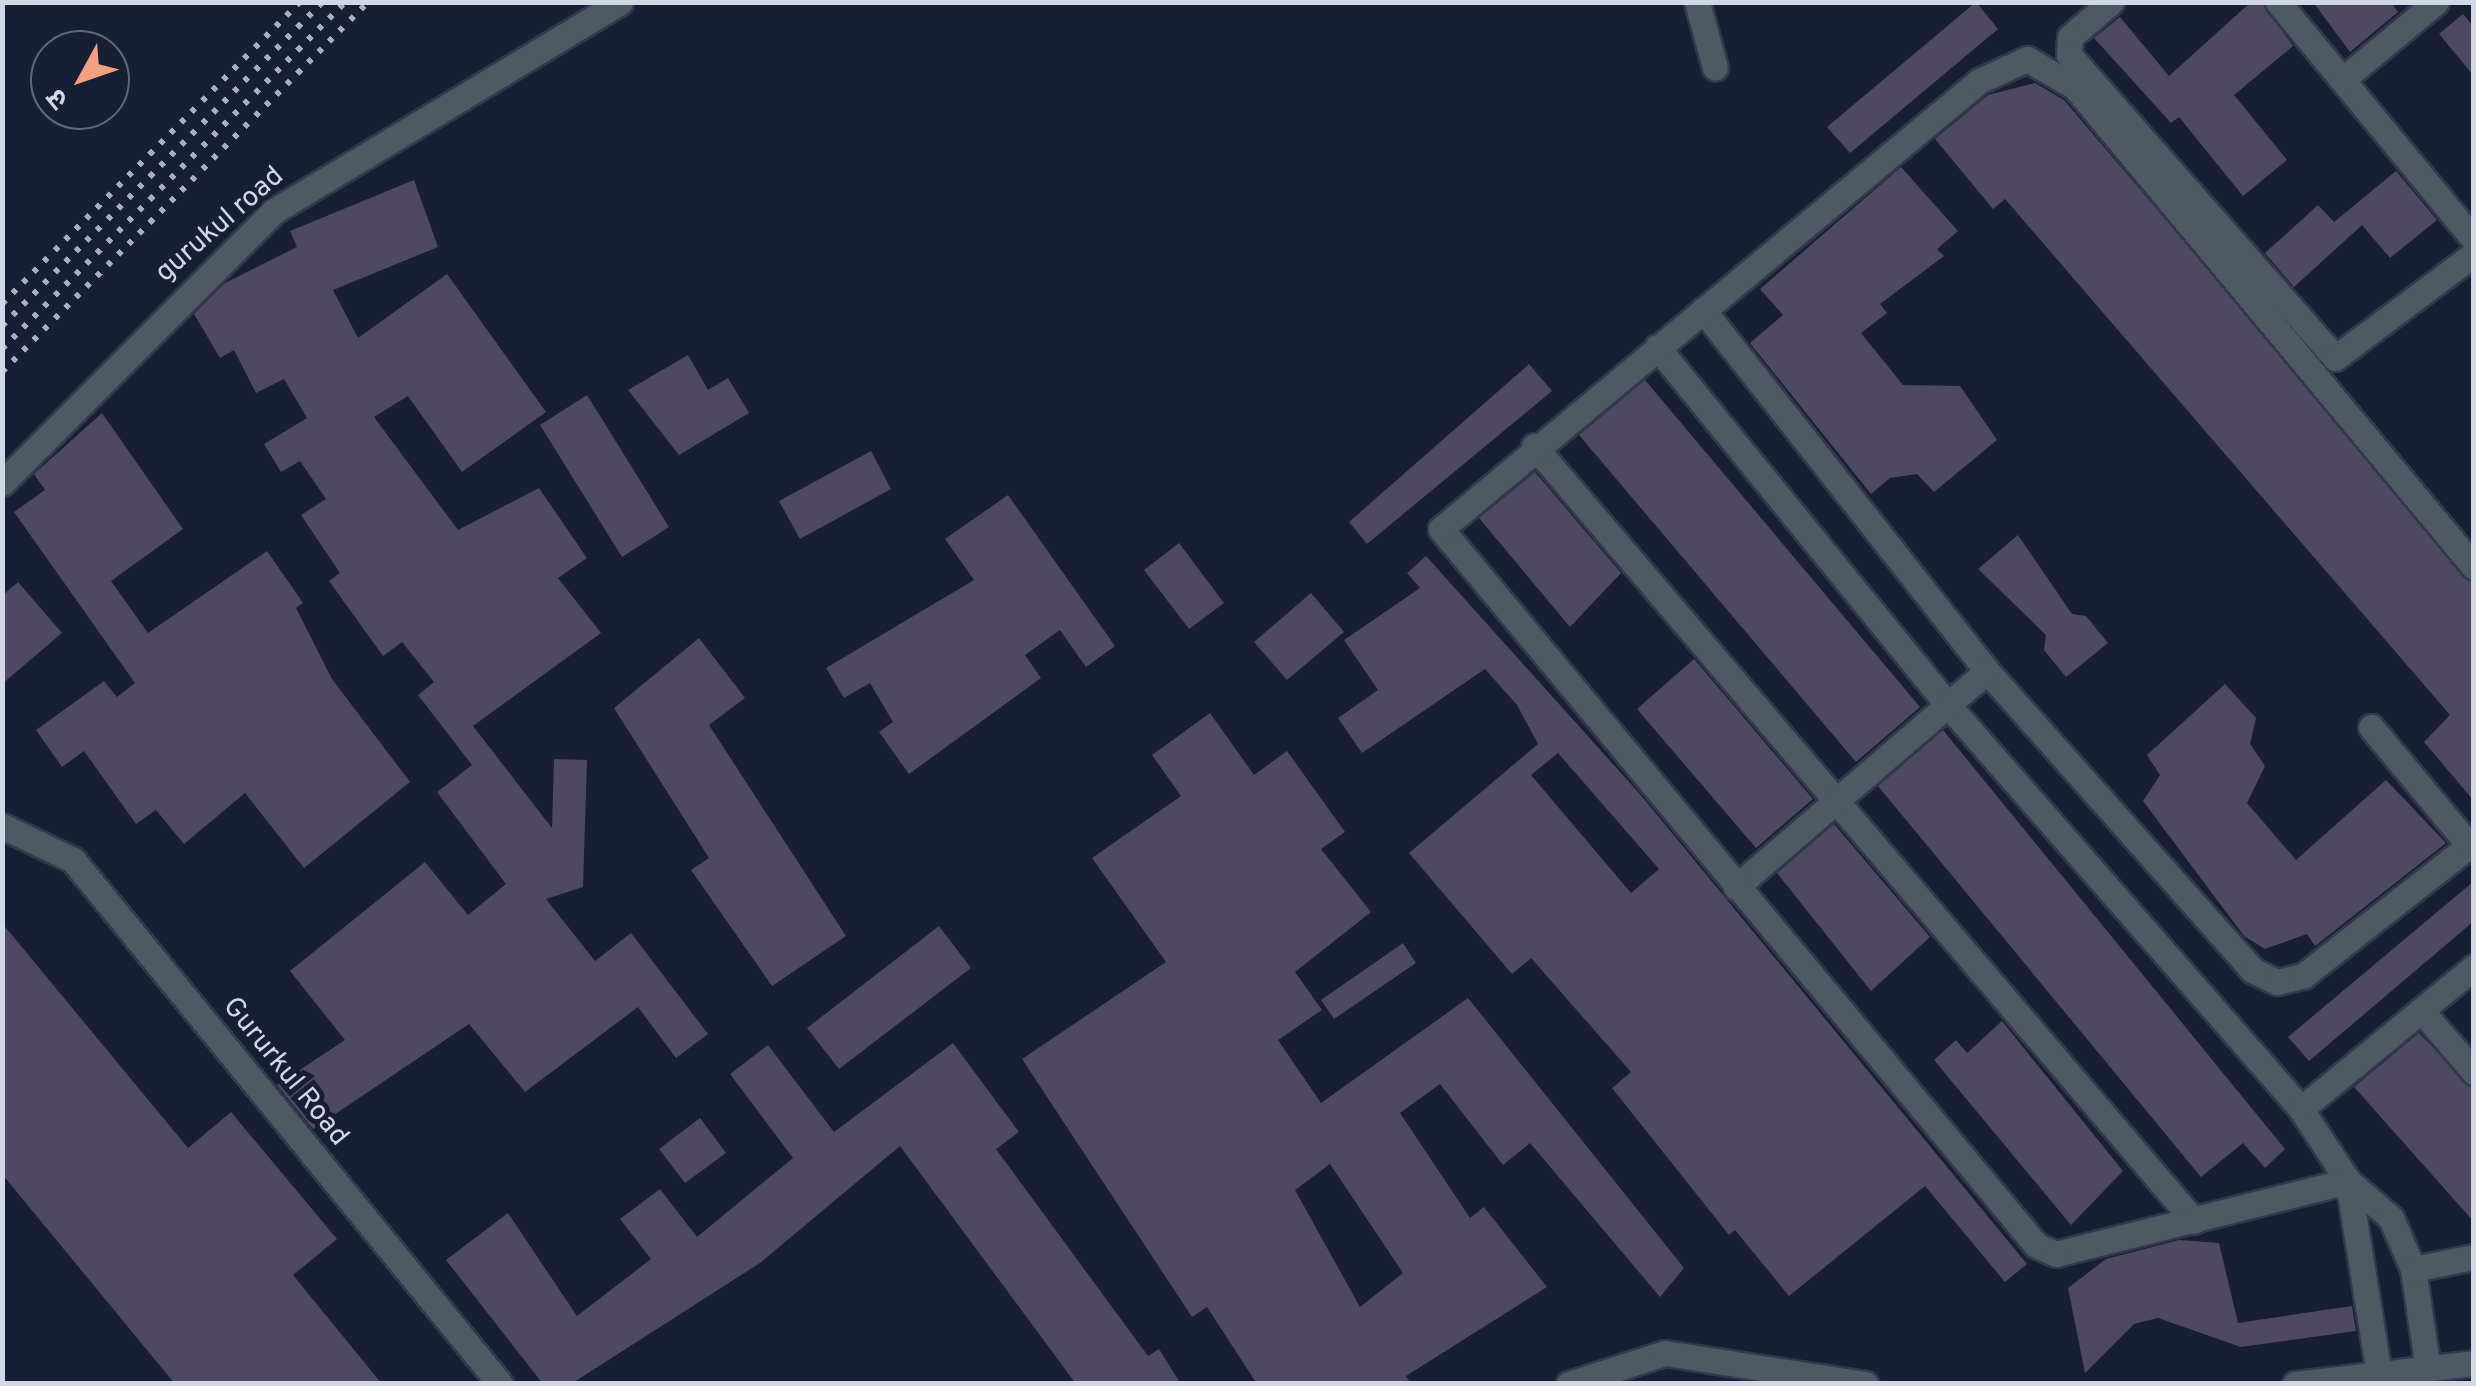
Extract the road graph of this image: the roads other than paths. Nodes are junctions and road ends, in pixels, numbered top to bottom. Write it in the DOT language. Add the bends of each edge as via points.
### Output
graph roads {
  1 [pos="620,2"];
  2 [pos="1697,2"];
  3 [pos="2111,2"];
  4 [pos="2278,2"];
  5 [pos="2436,2"];
  6 [pos="1715,68"];
  7 [pos="2342,80"];
  8 [pos="2474,240"];
  9 [pos="2474,254"];
  10 [pos="1702,310"];
  11 [pos="1658,348"];
  12 [pos="1534,446"];
  13 [pos="2,483"];
  14 [pos="2474,567"];
  15 [pos="1987,671"];
  16 [pos="1948,706"];
  17 [pos="2371,728"];
  18 [pos="1840,797"];
  19 [pos="2,826"];
  20 [pos="2471,843"];
  21 [pos="1736,887"];
  22 [pos="2474,967"];
  23 [pos="2421,1010"];
  24 [pos="2474,1072"];
  25 [pos="2301,1109"];
  26 [pos="2348,1180"];
  27 [pos="2194,1221"];
  28 [pos="2474,1256"];
  29 [pos="2413,1268"];
  30 [pos="2474,1363"];
  31 [pos="2428,1369"];
  32 [pos="2378,1374"];
  33 [pos="2341,1380"];
  34 [pos="500,1384"];
  35 [pos="1569,1384"];
  36 [pos="1866,1384"];
  37 [pos="2294,1384"];
  1 -- 13 [label="street, gurukul road" via="274,211"];
  2 -- 6 [label="street"];
  3 -- 9 [label="street" via="2070,37 2068,55 2335,358"];
  4 -- 7 [label="street"];
  5 -- 7 [label="street"];
  7 -- 8 [label="street"];
  10 -- 11 [label="street"];
  10 -- 14 [label="street" via="1979,81 2027,58 2075,87"];
  10 -- 15 [label="street"];
  11 -- 12 [label="street"];
  11 -- 16 [label="street"];
  12 -- 18 [label="street"];
  12 -- 21 [label="street" via="1444,523 1444,543"];
  15 -- 16 [label="street"];
  15 -- 20 [label="street" via="2264,978 2292,980 2342,952"];
  16 -- 18 [label="street"];
  16 -- 25 [label="street"];
  17 -- 20 [label="street"];
  18 -- 21 [label="street"];
  18 -- 27 [label="street"];
  19 -- 34 [label="street, Gururkul Road" via="74,860"];
  21 -- 27 [label="street" via="2036,1245 2056,1254"];
  22 -- 23 [label="street"];
  23 -- 24 [label="street"];
  23 -- 25 [label="street"];
  25 -- 26 [label="street"];
  26 -- 27 [label="street"];
  26 -- 29 [label="street" via="2391,1218"];
  26 -- 32 [label="street"];
  28 -- 29 [label="street"];
  29 -- 31 [label="street"];
  30 -- 31 [label="street"];
  31 -- 32 [label="street"];
  32 -- 33 [label="street"];
  33 -- 37 [label="street"];
  35 -- 36 [label="street" via="1664,1353"];
}
